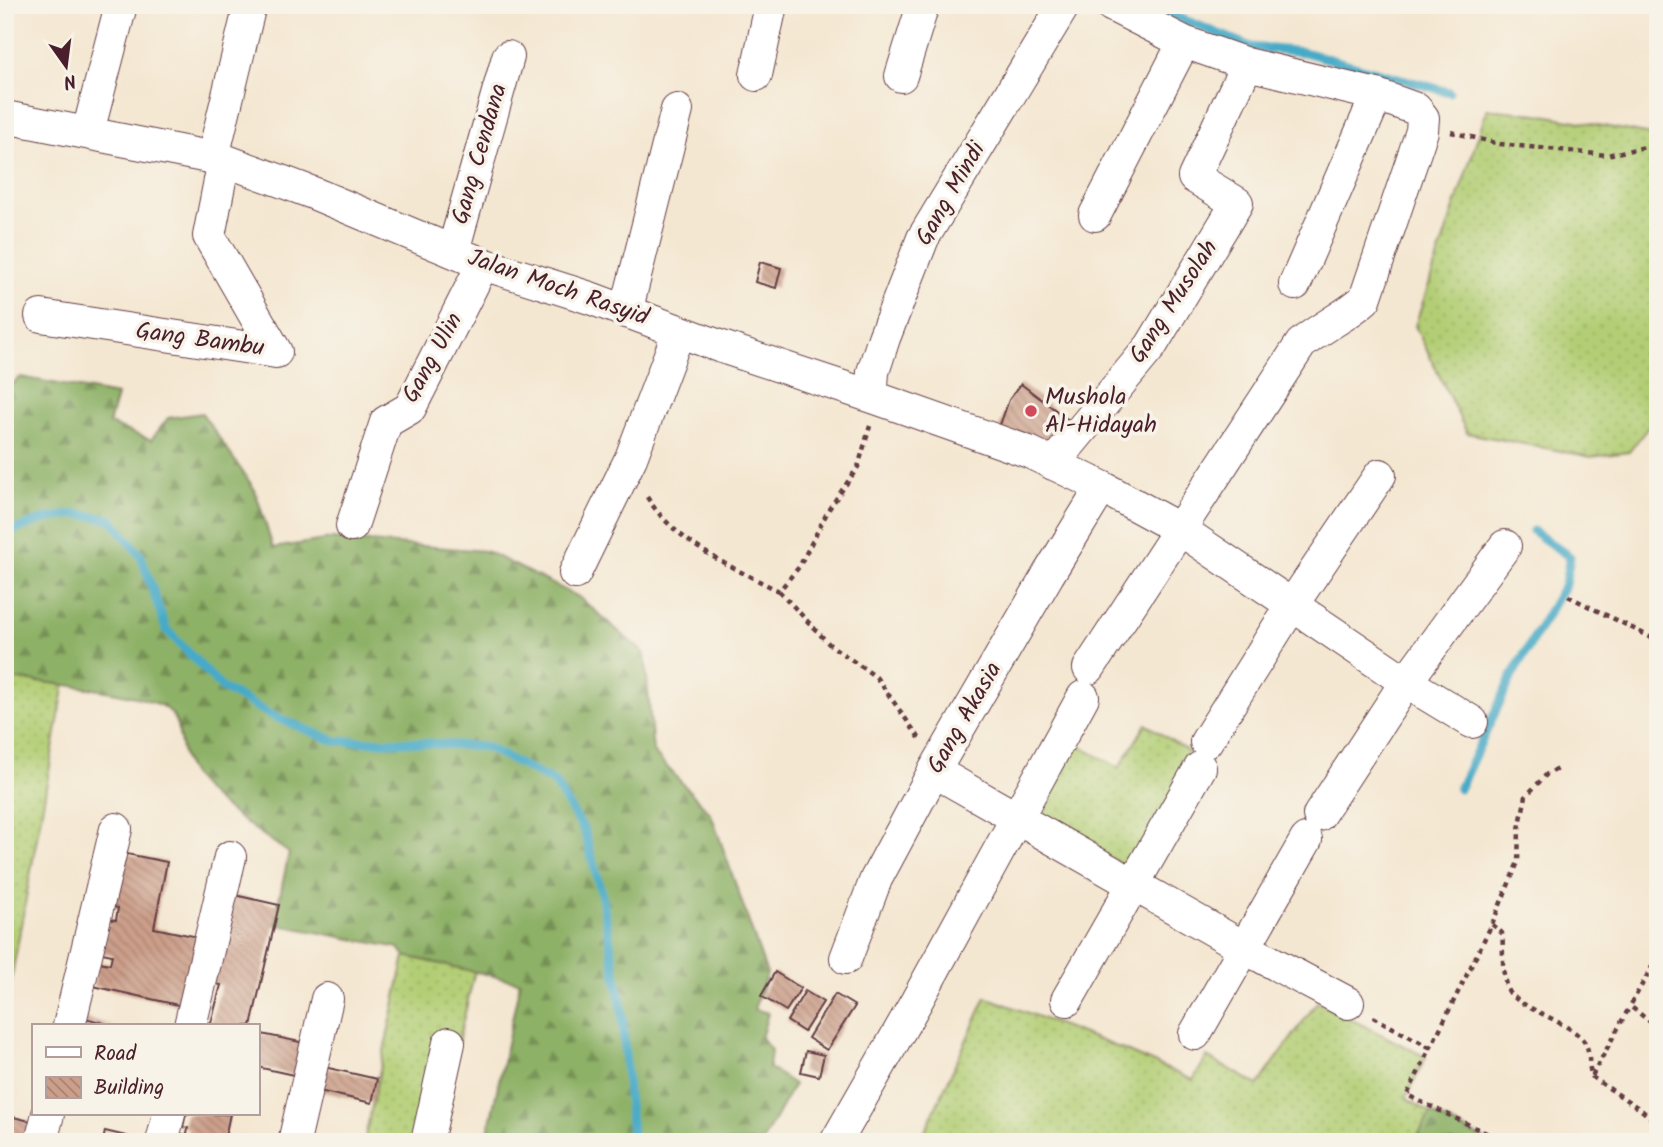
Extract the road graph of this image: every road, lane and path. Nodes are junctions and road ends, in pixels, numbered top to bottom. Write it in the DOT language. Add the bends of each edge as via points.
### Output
graph roads {
  1 [pos="121,5"];
  2 [pos="250,5"];
  3 [pos="771,5"];
  4 [pos="923,5"];
  5 [pos="1064,5"];
  6 [pos="1111,5"];
  7 [pos="1184,42"];
  8 [pos="508,57"];
  9 [pos="1247,64"];
  10 [pos="756,75"];
  11 [pos="901,76"];
  12 [pos="1377,95"];
  13 [pos="677,110"];
  14 [pos="5,117"];
  15 [pos="1423,125"];
  16 [pos="88,132"];
  17 [pos="1658,136"];
  18 [pos="219,158"];
  19 [pos="1094,215"];
  20 [pos="453,251"];
  21 [pos="483,264"];
  22 [pos="1295,284"];
  23 [pos="626,312"];
  24 [pos="41,316"];
  25 [pos="679,331"];
  26 [pos="873,397"];
  27 [pos="631,458"];
  28 [pos="1053,464"];
  29 [pos="1380,475"];
  30 [pos="1102,488"];
  31 [pos="352,526"];
  32 [pos="1181,530"];
  33 [pos="1505,546"];
  34 [pos="575,573"];
  35 [pos="779,591"];
  36 [pos="1568,596"];
  37 [pos="1292,605"];
  38 [pos="1658,641"];
  39 [pos="1406,682"];
  40 [pos="1472,722"];
  41 [pos="1560,768"];
  42 [pos="934,771"];
  43 [pos="1017,818"];
  44 [pos="116,830"];
  45 [pos="230,858"];
  46 [pos="1134,885"];
  47 [pos="1492,924"];
  48 [pos="1245,948"];
  49 [pos="1658,956"];
  50 [pos="846,958"];
  51 [pos="327,999"];
  52 [pos="1067,1000"];
  53 [pos="1348,1003"];
  54 [pos="1630,1006"];
  55 [pos="69,1024"];
  56 [pos="190,1024"];
  57 [pos="1658,1028"];
  58 [pos="1195,1034"];
  59 [pos="449,1043"];
  60 [pos="1431,1048"];
  61 [pos="1592,1077"];
  62 [pos="48,1116"];
  63 [pos="168,1116"];
  64 [pos="1658,1125"];
  65 [pos="41,1142"];
  66 [pos="162,1142"];
  67 [pos="294,1142"];
  68 [pos="427,1142"];
  69 [pos="836,1142"];
  70 [pos="1505,1142"];
  1 -- 16 [label="street"];
  2 -- 18 [label="street"];
  3 -- 10 [label="street"];
  4 -- 11 [label="street"];
  5 -- 26 [label="street, Gang Mindi" via="923,238 873,372"];
  6 -- 7 [label="street"];
  7 -- 9 [label="street"];
  7 -- 19 [label="street"];
  8 -- 20 [label="street, Gang Cendana"];
  9 -- 12 [label="street"];
  9 -- 28 [label="street, Gang Musolah" via="1194,177 1237,203 1151,346"];
  12 -- 15 [label="street" via="1416,110"];
  12 -- 22 [label="street"];
  13 -- 23 [label="street"];
  14 -- 16 [label="street, Jalan Moch Rasyid"];
  15 -- 17 [label="path" via="1500,144 1607,155 1655,145"];
  15 -- 32 [label="street" via="1365,299 1301,344"];
  16 -- 18 [label="street, Jalan Moch Rasyid"];
  18 -- 20 [label="street, Jalan Moch Rasyid"];
  18 -- 24 [label="street, Gang Bambu" via="209,236 276,352"];
  20 -- 21 [label="street, Jalan Moch Rasyid"];
  21 -- 23 [label="street, Jalan Moch Rasyid"];
  21 -- 31 [label="street, Gang Ulin" via="410,408 386,422"];
  23 -- 25 [label="street, Jalan Moch Rasyid"];
  25 -- 26 [label="street, Jalan Moch Rasyid"];
  25 -- 27 [label="street"];
  26 -- 28 [label="street, Jalan Moch Rasyid"];
  26 -- 35 [label="path" via="870,431 858,467 829,509 799,567"];
  27 -- 34 [label="street"];
  27 -- 35 [label="path" via="637,481 652,505 676,530 709,555"];
  28 -- 30 [label="street, Jalan Moch Rasyid"];
  29 -- 37 [label="street"];
  30 -- 32 [label="street, Jalan Moch Rasyid"];
  30 -- 42 [label="street, Gang Akasia"];
  32 -- 37 [label="street, Jalan Moch Rasyid"];
  32 -- 43 [label="street" via="1086,682"];
  33 -- 39 [label="street"];
  35 -- 42 [label="path" via="829,644 876,677 926,748"];
  36 -- 38 [label="path"];
  37 -- 39 [label="street, Jalan Moch Rasyid"];
  37 -- 46 [label="street" via="1203,755"];
  39 -- 40 [label="street, Jalan Moch Rasyid"];
  39 -- 48 [label="street" via="1313,827"];
  41 -- 47 [label="path" via="1546,774 1526,796 1518,862"];
  42 -- 43 [label="street"];
  42 -- 50 [label="street, Gang Akasia" via="876,880"];
  43 -- 46 [label="street"];
  43 -- 69 [label="street"];
  44 -- 55 [label="street"];
  45 -- 56 [label="street"];
  46 -- 48 [label="street"];
  46 -- 52 [label="street"];
  47 -- 60 [label="path"];
  47 -- 61 [label="path" via="1502,933 1508,990 1583,1040"];
  48 -- 53 [label="street"];
  48 -- 58 [label="street"];
  49 -- 54 [label="path"];
  51 -- 67 [label="street"];
  53 -- 60 [label="path"];
  54 -- 57 [label="path"];
  54 -- 61 [label="path"];
  59 -- 68 [label="street"];
  60 -- 70 [label="path" via="1407,1095"];
  61 -- 64 [label="path"];
  62 -- 65 [label="street"];
  63 -- 66 [label="street"];
}
